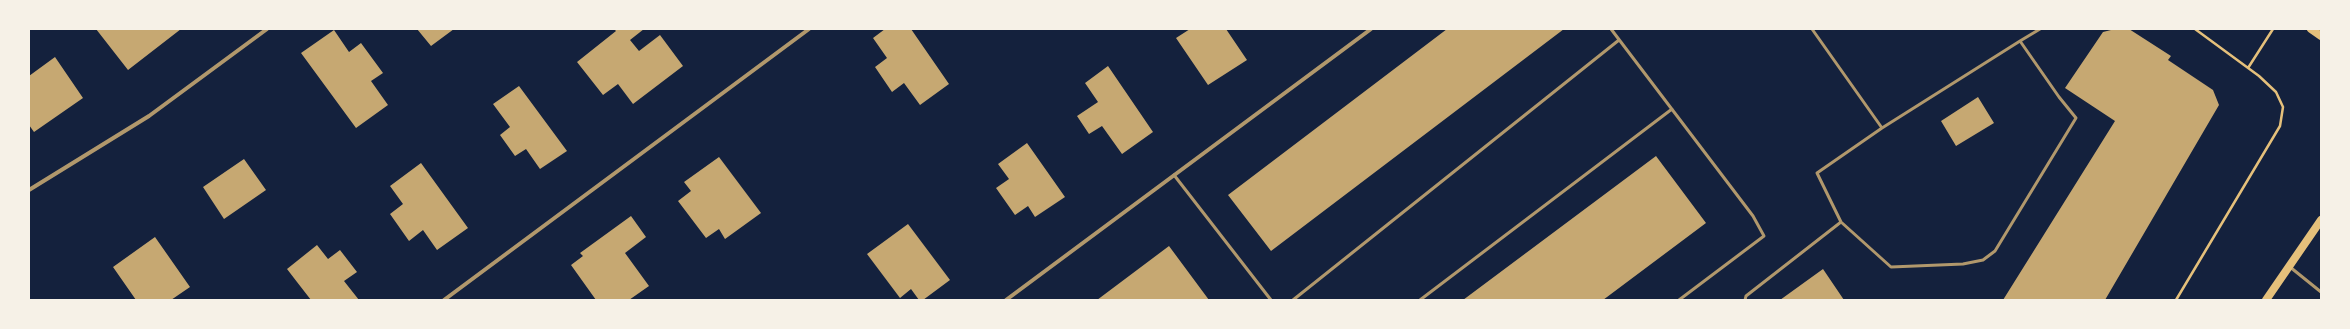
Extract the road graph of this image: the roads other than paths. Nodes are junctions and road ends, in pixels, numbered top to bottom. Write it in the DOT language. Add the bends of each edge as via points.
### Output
graph roads {
  1 [pos="266,29"];
  2 [pos="809,29"];
  3 [pos="1371,29"];
  4 [pos="1610,29"];
  5 [pos="1812,29"];
  6 [pos="2040,29"];
  7 [pos="2311,29"];
  8 [pos="2321,36"];
  9 [pos="1619,40"];
  10 [pos="2020,41"];
  11 [pos="1672,109"];
  12 [pos="1882,128"];
  13 [pos="1174,175"];
  14 [pos="29,190"];
  15 [pos="2321,220"];
  16 [pos="1841,222"];
  17 [pos="2288,266"];
  18 [pos="2321,292"];
  19 [pos="444,300"];
  20 [pos="1006,300"];
  21 [pos="1271,300"];
  22 [pos="1293,300"];
  23 [pos="1420,300"];
  24 [pos="1679,300"];
  25 [pos="1745,300"];
  26 [pos="2266,300"];
  1 -- 14 [label="street" via="149,116"];
  2 -- 19 [label="street"];
  3 -- 13 [label="street"];
  4 -- 9 [label="lane"];
  5 -- 12 [label="lane"];
  6 -- 10 [label="lane"];
  7 -- 8 [label="main road"];
  9 -- 11 [label="lane"];
  9 -- 22 [label="lane"];
  10 -- 12 [label="lane"];
  10 -- 16 [label="lane" via="2076,118 1995,251 1983,260 1963,264 1891,267"];
  11 -- 23 [label="lane"];
  11 -- 24 [label="lane" via="1753,216 1764,236"];
  12 -- 16 [label="lane" via="1817,174"];
  13 -- 20 [label="street"];
  13 -- 21 [label="lane"];
  15 -- 17 [label="main road"];
  16 -- 25 [label="lane" via="1746,296"];
  17 -- 18 [label="lane"];
  17 -- 26 [label="main road"];
}
